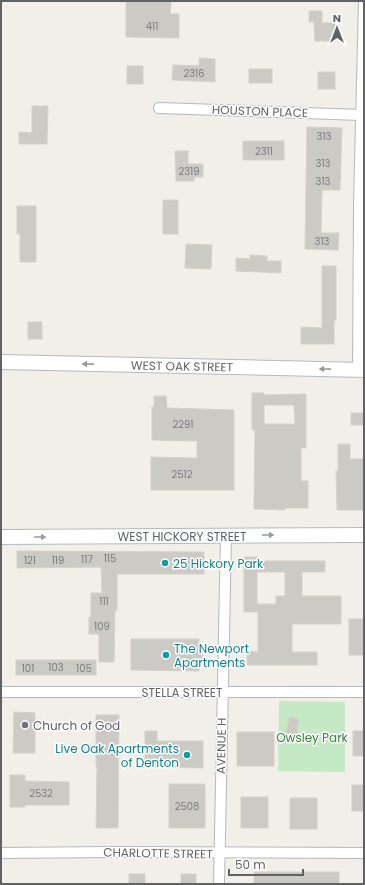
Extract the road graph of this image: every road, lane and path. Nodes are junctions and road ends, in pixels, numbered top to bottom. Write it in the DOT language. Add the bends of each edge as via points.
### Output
graph roads {
  1 [pos="364,1"];
  2 [pos="363,38"];
  3 [pos="159,108"];
  4 [pos="361,115"];
  5 [pos="362,205"];
  6 [pos="1,362"];
  7 [pos="361,370"];
  8 [pos="226,535"];
  9 [pos="364,535"];
  10 [pos="1,537"];
  11 [pos="1,692"];
  12 [pos="222,692"];
  13 [pos="364,692"];
  14 [pos="1,853"];
  15 [pos="219,853"];
  16 [pos="364,853"];
  17 [pos="218,884"];
  1 -- 2 [label="street"];
  2 -- 4 [label="street"];
  3 -- 4 [label="street, HOUSTON PLACE"];
  4 -- 5 [label="street"];
  5 -- 7 [label="street"];
  7 -- 6 [label="main road, WEST OAK STREET, one-way"];
  8 -- 9 [label="main road, WEST HICKORY STREET, one-way"];
  10 -- 8 [label="main road, WEST HICKORY STREET, one-way"];
  8 -- 12 [label="street, AVENUE H"];
  11 -- 12 [label="street, STELLA STREET"];
  12 -- 13 [label="street, STELLA STREET"];
  12 -- 15 [label="street, AVENUE H"];
  14 -- 15 [label="street, CHARLOTTE STREET"];
  15 -- 16 [label="street, CHARLOTTE STREET"];
  15 -- 17 [label="street, AVENUE H"];
}
